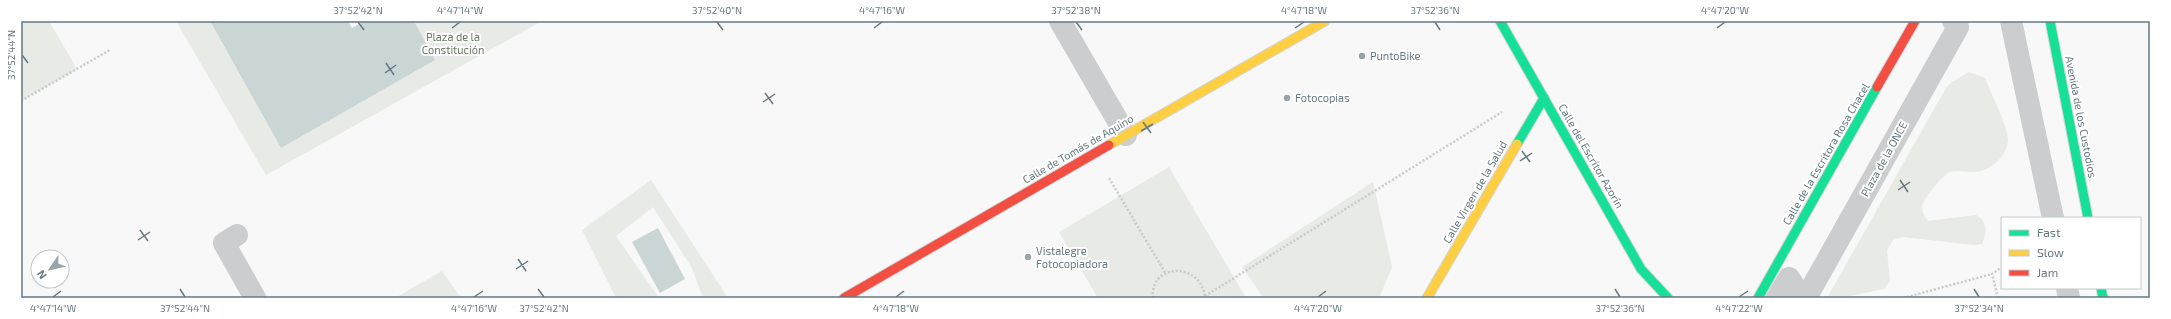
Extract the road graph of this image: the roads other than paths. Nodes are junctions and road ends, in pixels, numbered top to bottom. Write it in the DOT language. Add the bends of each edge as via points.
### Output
graph roads {
  1 [pos="1060,21"];
  2 [pos="1325,21"];
  3 [pos="1500,21"];
  4 [pos="1915,21"];
  5 [pos="1954,21"];
  6 [pos="2011,21"];
  7 [pos="2050,21"];
  8 [pos="1544,98"];
  9 [pos="1126,135"];
  10 [pos="2053,217"];
  11 [pos="2088,217"];
  12 [pos="237,235"];
  13 [pos="255,298"];
  14 [pos="844,298"];
  15 [pos="1428,298"];
  16 [pos="1668,298"];
  17 [pos="1758,298"];
  18 [pos="1777,298"];
  19 [pos="1802,298"];
  20 [pos="1806,298"];
  1 -- 9 [label="street"];
  2 -- 9 [label="street, Calle de Tomás de Aquino"];
  3 -- 8 [label="street, Calle del Escritor Azorín"];
  4 -- 17 [label="street, Calle de la Escritora Rosa Chacel"];
  5 -- 20 [label="street, Plaza de la ONCE" via="1958,27"];
  6 -- 10 [label="street"];
  7 -- 11 [label="street, Avenida de los Custodios"];
  8 -- 15 [label="street, Calle Virgen de la Salud"];
  8 -- 16 [label="street, Calle del Escritor Azorín" via="1641,269"];
  9 -- 14 [label="street, Calle de Tomás de Aquino"];
  12 -- 13 [label="street" via="224,243"];
  18 -- 19 [label="street" via="1789,278"];
}
